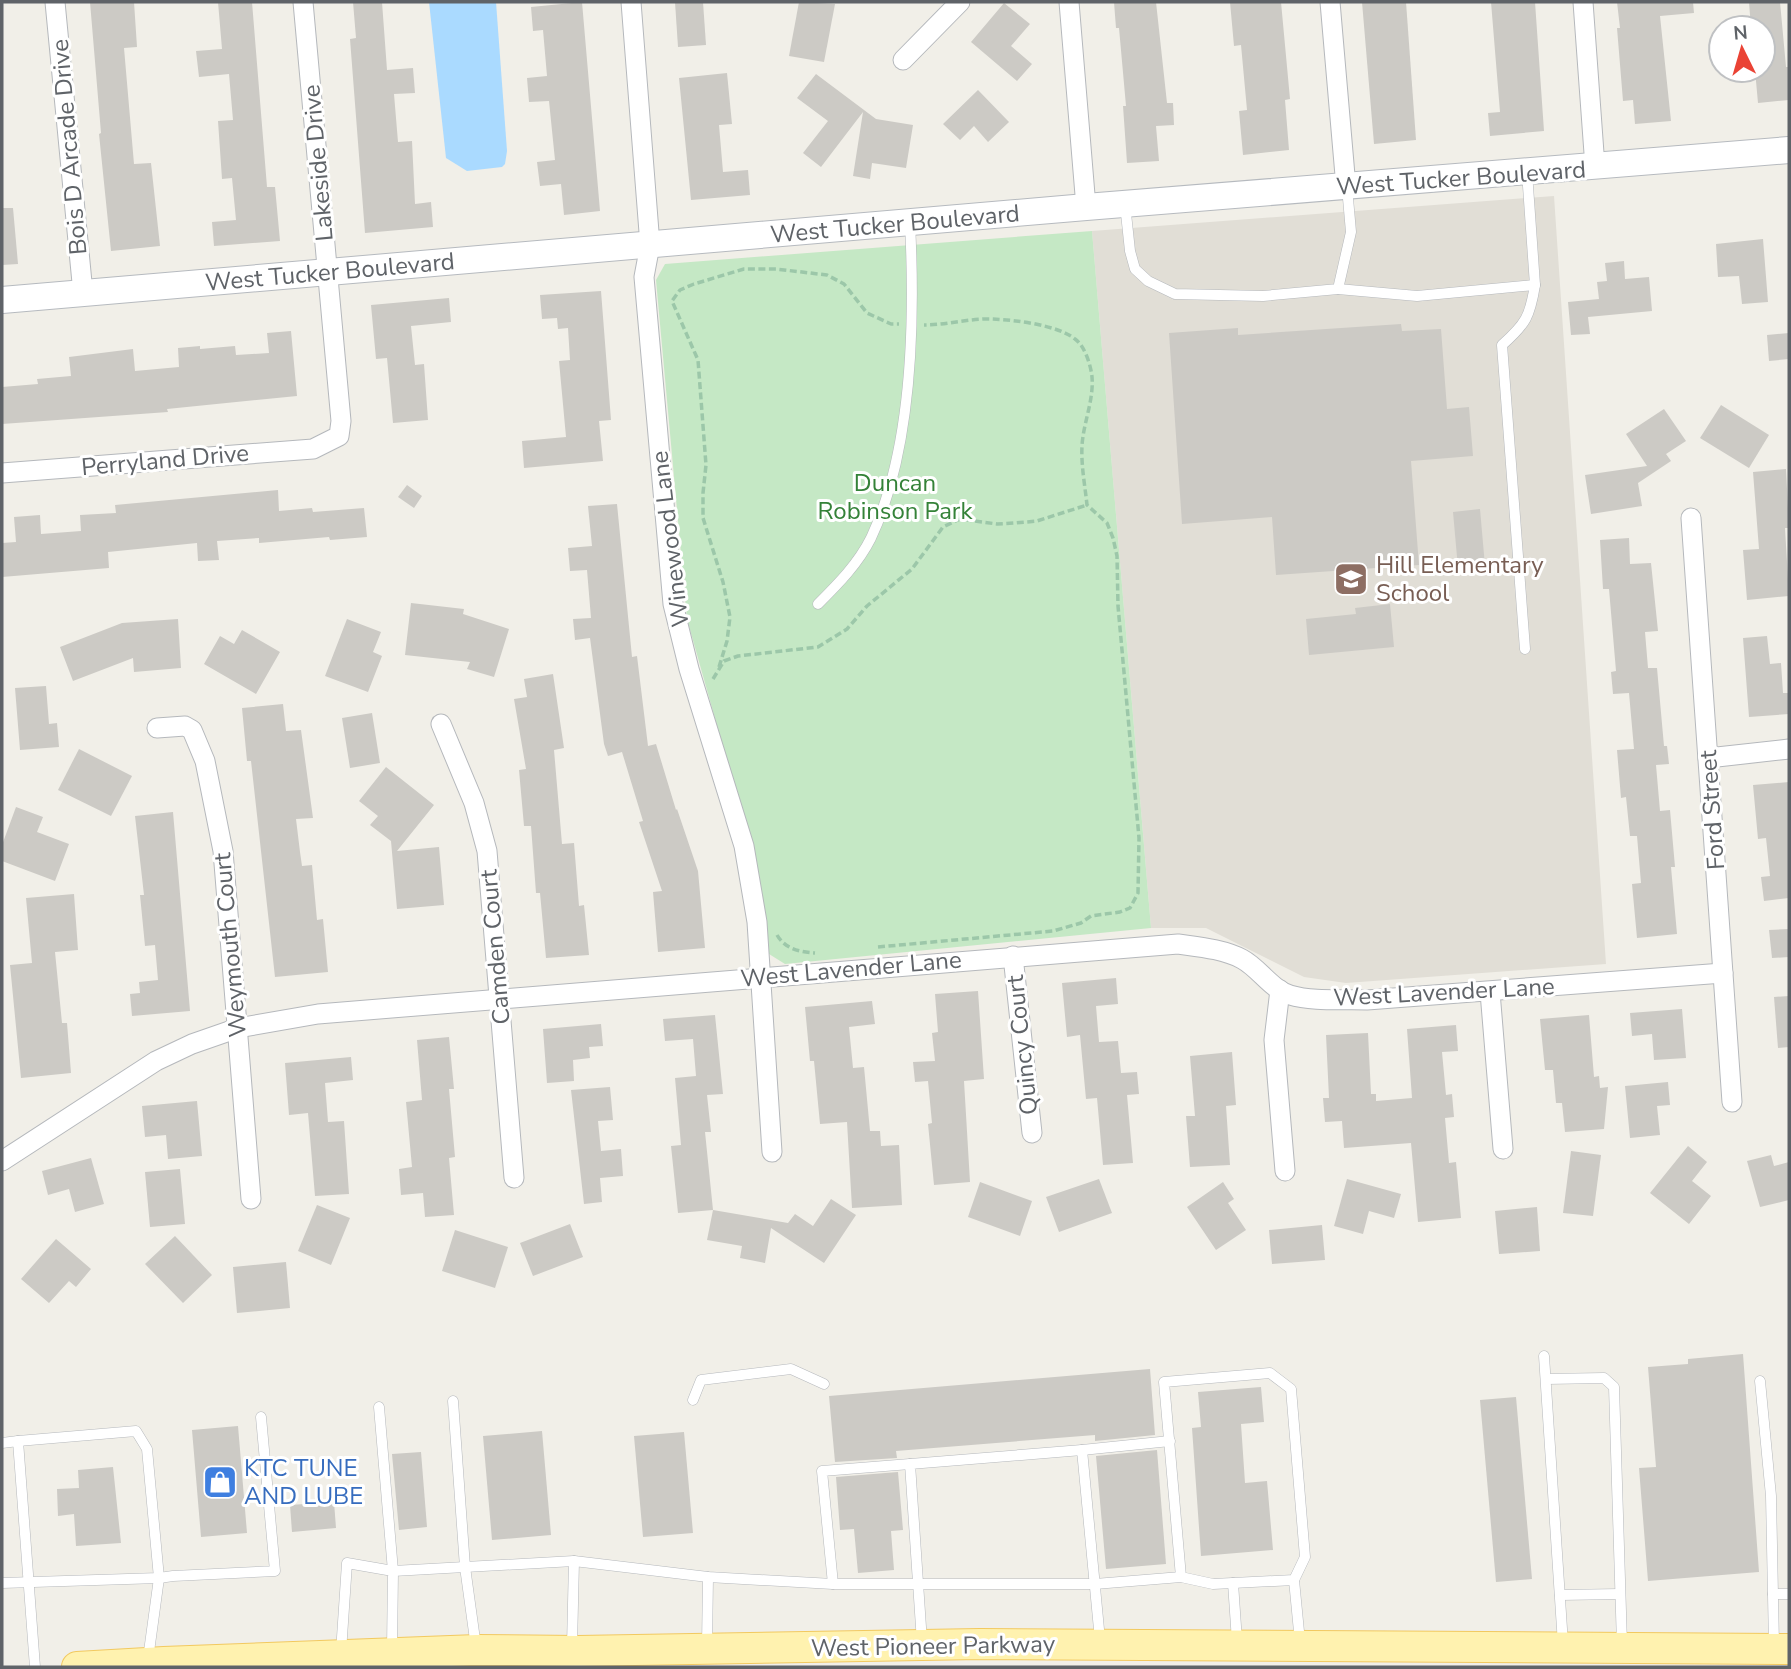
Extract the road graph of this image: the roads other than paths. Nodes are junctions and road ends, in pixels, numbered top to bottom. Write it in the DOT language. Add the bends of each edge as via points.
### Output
graph roads {
  1 [pos="55,2"];
  2 [pos="303,2"];
  3 [pos="631,2"];
  4 [pos="960,2"];
  5 [pos="1069,2"];
  6 [pos="1330,2"];
  7 [pos="1583,2"];
  8 [pos="902,60"];
  9 [pos="1789,150"];
  10 [pos="1595,167"];
  11 [pos="1527,172"];
  12 [pos="1346,187"];
  13 [pos="1125,204"];
  14 [pos="1086,207"];
  15 [pos="909,222"];
  16 [pos="650,245"];
  17 [pos="327,272"];
  18 [pos="1535,285"];
  19 [pos="1338,289"];
  20 [pos="83,293"];
  21 [pos="2,300"];
  22 [pos="328,443"];
  23 [pos="2,473"];
  24 [pos="1691,518"];
  25 [pos="818,604"];
  26 [pos="1525,649"];
  27 [pos="441,724"];
  28 [pos="157,728"];
  29 [pos="1789,749"];
  30 [pos="1708,758"];
  31 [pos="1013,956"];
  32 [pos="1723,973"];
  33 [pos="760,977"];
  34 [pos="1280,989"];
  35 [pos="1490,992"];
  36 [pos="499,1001"];
  37 [pos="238,1028"];
  38 [pos="1732,1102"];
  39 [pos="1032,1133"];
  40 [pos="1503,1149"];
  41 [pos="772,1152"];
  42 [pos="2,1161"];
  43 [pos="1285,1171"];
  44 [pos="514,1178"];
  45 [pos="251,1199"];
  46 [pos="1544,1356"];
  47 [pos="1546,1379"];
  48 [pos="1760,1381"];
  49 [pos="824,1384"];
  50 [pos="693,1400"];
  51 [pos="453,1401"];
  52 [pos="379,1407"];
  53 [pos="261,1417"];
  54 [pos="18,1441"];
  55 [pos="1170,1441"];
  56 [pos="2,1443"];
  57 [pos="1082,1450"];
  58 [pos="910,1464"];
  59 [pos="574,1561"];
  60 [pos="465,1567"];
  61 [pos="393,1572"];
  62 [pos="708,1577"];
  63 [pos="1181,1577"];
  64 [pos="159,1578"];
  65 [pos="1294,1580"];
  66 [pos="2,1583"];
  67 [pos="29,1583"];
  68 [pos="918,1583"];
  69 [pos="1233,1583"];
  70 [pos="833,1584"];
  71 [pos="1095,1584"];
  72 [pos="1620,1594"];
  73 [pos="1773,1594"];
  74 [pos="1789,1594"];
  75 [pos="1560,1595"];
  76 [pos="923,1645"];
  77 [pos="1238,1646"];
  78 [pos="1300,1646"];
  79 [pos="707,1648"];
  80 [pos="1563,1648"];
  81 [pos="1622,1648"];
  82 [pos="1782,1649"];
  83 [pos="572,1650"];
  84 [pos="392,1653"];
  85 [pos="341,1655"];
  86 [pos="1100,1656"];
  87 [pos="477,1658"];
  88 [pos="148,1663"];
  89 [pos="35,1667"];
  90 [pos="77,1667"];
  1 -- 20 [label="street, Bois D Arcade Drive"];
  2 -- 17 [label="street, Lakeside Drive"];
  3 -- 16 [label="street, Winewood Lane"];
  4 -- 8 [label="street"];
  5 -- 14 [label="street"];
  6 -- 12 [label="street"];
  7 -- 10 [label="street"];
  9 -- 10 [label="street, West Tucker Boulevard"];
  10 -- 11 [label="street, West Tucker Boulevard"];
  11 -- 12 [label="street, West Tucker Boulevard"];
  11 -- 18 [label="lane"];
  12 -- 13 [label="street, West Tucker Boulevard"];
  12 -- 19 [label="lane" via="1351,232"];
  13 -- 14 [label="street, West Tucker Boulevard"];
  13 -- 19 [label="lane" via="1135,269 1175,294 1263,296"];
  14 -- 15 [label="street, West Tucker Boulevard"];
  15 -- 16 [label="street, West Tucker Boulevard"];
  15 -- 25 [label="lane" via="913,324 897,457 871,539 852,569"];
  16 -- 17 [label="street, West Tucker Boulevard"];
  16 -- 33 [label="street, Winewood Lane" via="644,277 673,604 744,846 757,922"];
  17 -- 20 [label="street, West Tucker Boulevard"];
  17 -- 22 [label="street, Lakeside Drive" via="341,421 339,436"];
  18 -- 19 [label="lane" via="1417,296"];
  18 -- 26 [label="lane" via="1525,324 1502,345"];
  20 -- 21 [label="street, West Tucker Boulevard"];
  22 -- 23 [label="street, Perryland Drive" via="313,449"];
  24 -- 30 [label="street, Ford Street"];
  27 -- 36 [label="street, Camden Court" via="474,803 487,851"];
  28 -- 37 [label="street, Weymouth Court" via="185,726 192,730 205,761 223,851"];
  29 -- 30 [label="street"];
  30 -- 32 [label="street, Ford Street"];
  31 -- 33 [label="street, West Lavender Lane"];
  31 -- 34 [label="street, West Lavender Lane" via="1178,944 1242,959"];
  31 -- 39 [label="street, Quincy Court"];
  32 -- 35 [label="street, West Lavender Lane"];
  32 -- 38 [label="street, Ford Street"];
  33 -- 36 [label="street, West Lavender Lane"];
  33 -- 41 [label="street, Winewood Lane"];
  34 -- 35 [label="street, West Lavender Lane" via="1291,995 1367,1000"];
  34 -- 43 [label="street" via="1274,1040"];
  35 -- 40 [label="street"];
  36 -- 37 [label="street, West Lavender Lane" via="318,1014"];
  36 -- 44 [label="street, Camden Court"];
  37 -- 42 [label="street, West Lavender Lane" via="156,1061"];
  37 -- 45 [label="street, Weymouth Court"];
  46 -- 47 [label="lane"];
  47 -- 72 [label="lane" via="1604,1378 1614,1387"];
  47 -- 75 [label="lane"];
  48 -- 73 [label="lane" via="1771,1496"];
  49 -- 50 [label="lane" via="791,1369 714,1378 701,1380"];
  51 -- 60 [label="lane"];
  52 -- 61 [label="lane"];
  53 -- 64 [label="lane" via="275,1571"];
  54 -- 56 [label="lane"];
  54 -- 64 [label="lane" via="136,1431 148,1449"];
  54 -- 67 [label="lane"];
  55 -- 57 [label="lane"];
  55 -- 63 [label="lane"];
  55 -- 65 [label="lane" via="1164,1382 1270,1373 1291,1389 1305,1557"];
  57 -- 58 [label="lane"];
  57 -- 71 [label="lane"];
  58 -- 68 [label="lane"];
  58 -- 70 [label="lane" via="822,1471"];
  59 -- 60 [label="lane"];
  59 -- 62 [label="lane"];
  59 -- 83 [label="lane"];
  60 -- 61 [label="lane"];
  60 -- 87 [label="lane"];
  61 -- 84 [label="lane"];
  61 -- 85 [label="lane" via="347,1563"];
  62 -- 70 [label="lane"];
  62 -- 79 [label="lane"];
  63 -- 69 [label="lane"];
  63 -- 71 [label="lane"];
  64 -- 67 [label="lane"];
  64 -- 88 [label="lane"];
  65 -- 69 [label="lane"];
  65 -- 78 [label="lane"];
  66 -- 67 [label="lane"];
  67 -- 89 [label="lane"];
  68 -- 70 [label="lane"];
  68 -- 71 [label="lane"];
  68 -- 76 [label="lane"];
  69 -- 77 [label="lane"];
  71 -- 86 [label="lane"];
  72 -- 75 [label="lane"];
  72 -- 81 [label="lane"];
  73 -- 74 [label="lane"];
  73 -- 82 [label="lane"];
  75 -- 80 [label="lane"];
  76 -- 79 [label="main road, West Pioneer Parkway"];
  76 -- 86 [label="main road, West Pioneer Parkway"];
  77 -- 78 [label="main road, West Pioneer Parkway"];
  77 -- 86 [label="main road, West Pioneer Parkway"];
  78 -- 80 [label="main road, West Pioneer Parkway"];
  79 -- 83 [label="main road, West Pioneer Parkway"];
  80 -- 81 [label="main road, West Pioneer Parkway"];
  81 -- 82 [label="main road, West Pioneer Parkway"];
  83 -- 87 [label="main road, West Pioneer Parkway"];
  84 -- 85 [label="main road, West Pioneer Parkway"];
  84 -- 87 [label="main road, West Pioneer Parkway"];
  85 -- 88 [label="main road, West Pioneer Parkway"];
  88 -- 90 [label="main road, West Pioneer Parkway"];
}
